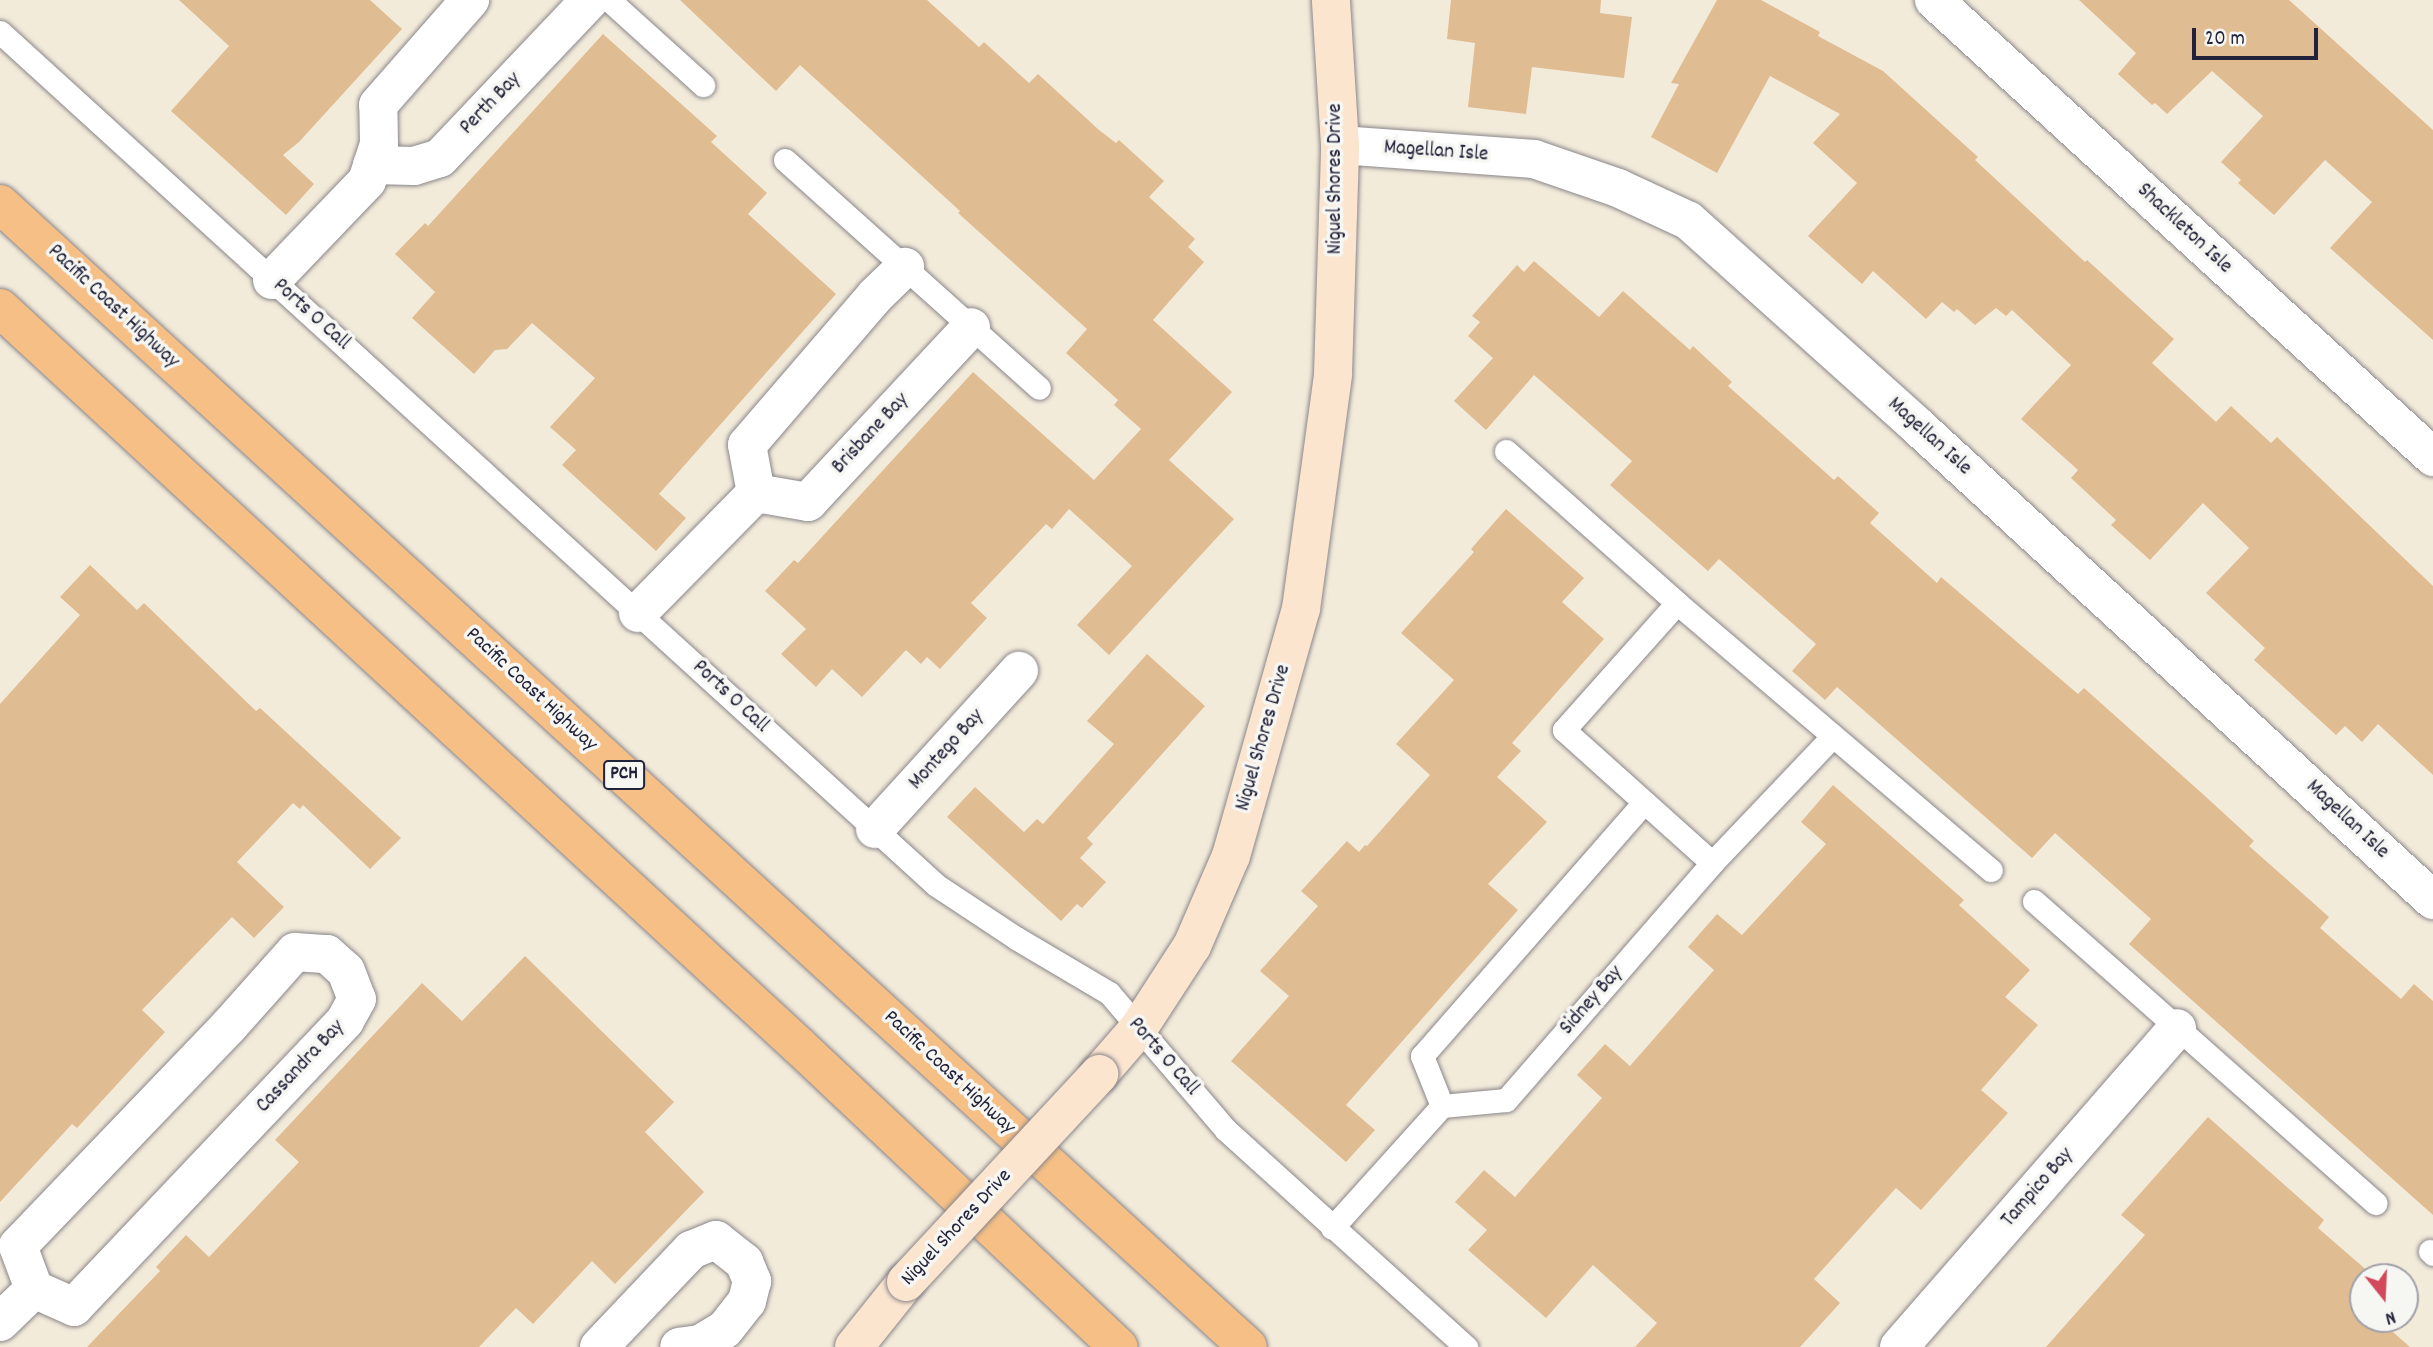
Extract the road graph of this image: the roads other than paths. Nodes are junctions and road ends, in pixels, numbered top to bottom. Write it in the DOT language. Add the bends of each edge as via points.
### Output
graph roads {
  1 [pos="470,0"];
  2 [pos="590,0"];
  3 [pos="609,0"];
  4 [pos="1331,0"];
  5 [pos="1934,0"];
  6 [pos="0,32"];
  7 [pos="703,85"];
  8 [pos="1340,145"];
  9 [pos="785,160"];
  10 [pos="372,164"];
  11 [pos="0,204"];
  12 [pos="905,267"];
  13 [pos="272,280"];
  14 [pos="0,308"];
  15 [pos="971,327"];
  16 [pos="1039,388"];
  17 [pos="1506,451"];
  18 [pos="2433,457"];
  19 [pos="755,493"];
  20 [pos="1677,603"];
  21 [pos="638,612"];
  22 [pos="1019,671"];
  23 [pos="1833,736"];
  24 [pos="1644,802"];
  25 [pos="875,830"];
  26 [pos="1712,863"];
  27 [pos="1991,870"];
  28 [pos="2433,900"];
  29 [pos="2034,901"];
  30 [pos="2177,1028"];
  31 [pos="1138,1029"];
  32 [pos="1442,1106"];
  33 [pos="2375,1203"];
  34 [pos="1332,1228"];
  35 [pos="34,1289"];
  36 [pos="635,1310"];
  37 [pos="0,1322"];
  38 [pos="599,1347"];
  39 [pos="671,1347"];
  40 [pos="679,1347"];
  41 [pos="854,1347"];
  42 [pos="1118,1347"];
  43 [pos="1248,1347"];
  44 [pos="1466,1347"];
  45 [pos="1899,1347"];
  1 -- 10 [label="street" via="378,105 379,144"];
  2 -- 10 [label="street, Perth Bay" via="439,158 414,166"];
  3 -- 7 [label="lane"];
  4 -- 8 [label="street, Niguel Shores Drive"];
  5 -- 18 [label="street, Shackleton Isle"];
  6 -- 13 [label="lane, Ports O Call"];
  8 -- 28 [label="street, Magellan Isle" via="1534,159 1618,188 1689,221"];
  8 -- 31 [label="street, Niguel Shores Drive" via="1332,374 1300,609 1231,856 1192,946"];
  9 -- 12 [label="lane"];
  10 -- 13 [label="street" via="367,181"];
  11 -- 43 [label="highway, Pacific Coast Highway / PCH"];
  12 -- 15 [label="lane"];
  12 -- 19 [label="street" via="747,445"];
  13 -- 21 [label="lane, Ports O Call"];
  14 -- 42 [label="highway"];
  15 -- 16 [label="lane"];
  15 -- 19 [label="street, Brisbane Bay" via="808,502"];
  17 -- 20 [label="lane"];
  19 -- 21 [label="street"];
  20 -- 23 [label="lane"];
  20 -- 24 [label="lane" via="1564,730"];
  21 -- 25 [label="lane, Ports O Call"];
  22 -- 25 [label="street, Montego Bay"];
  23 -- 26 [label="lane, Sidney Bay"];
  23 -- 27 [label="lane"];
  24 -- 26 [label="lane"];
  24 -- 32 [label="lane" via="1422,1056"];
  25 -- 31 [label="lane, Ports O Call" via="936,885 1109,993"];
  26 -- 32 [label="lane, Sidney Bay" via="1506,1100"];
  29 -- 30 [label="lane"];
  30 -- 33 [label="lane"];
  30 -- 45 [label="street, Tampico Bay"];
  31 -- 34 [label="lane, Ports O Call" via="1226,1130"];
  31 -- 41 [label="street, Niguel Shores Drive, bridge" via="906,1282"];
  32 -- 34 [label="lane"];
  34 -- 44 [label="lane, Ports O Call"];
  35 -- 35 [label="street, Cassandra Bay" via="18,1246 295,952 327,954 346,971 357,999 345,1021 74,1307"];
  35 -- 37 [label="street"];
  36 -- 38 [label="street"];
  36 -- 39 [label="street"];
  36 -- 40 [label="street" via="691,1250 716,1240 744,1262 752,1281 747,1301 725,1329 700,1344"];
}
